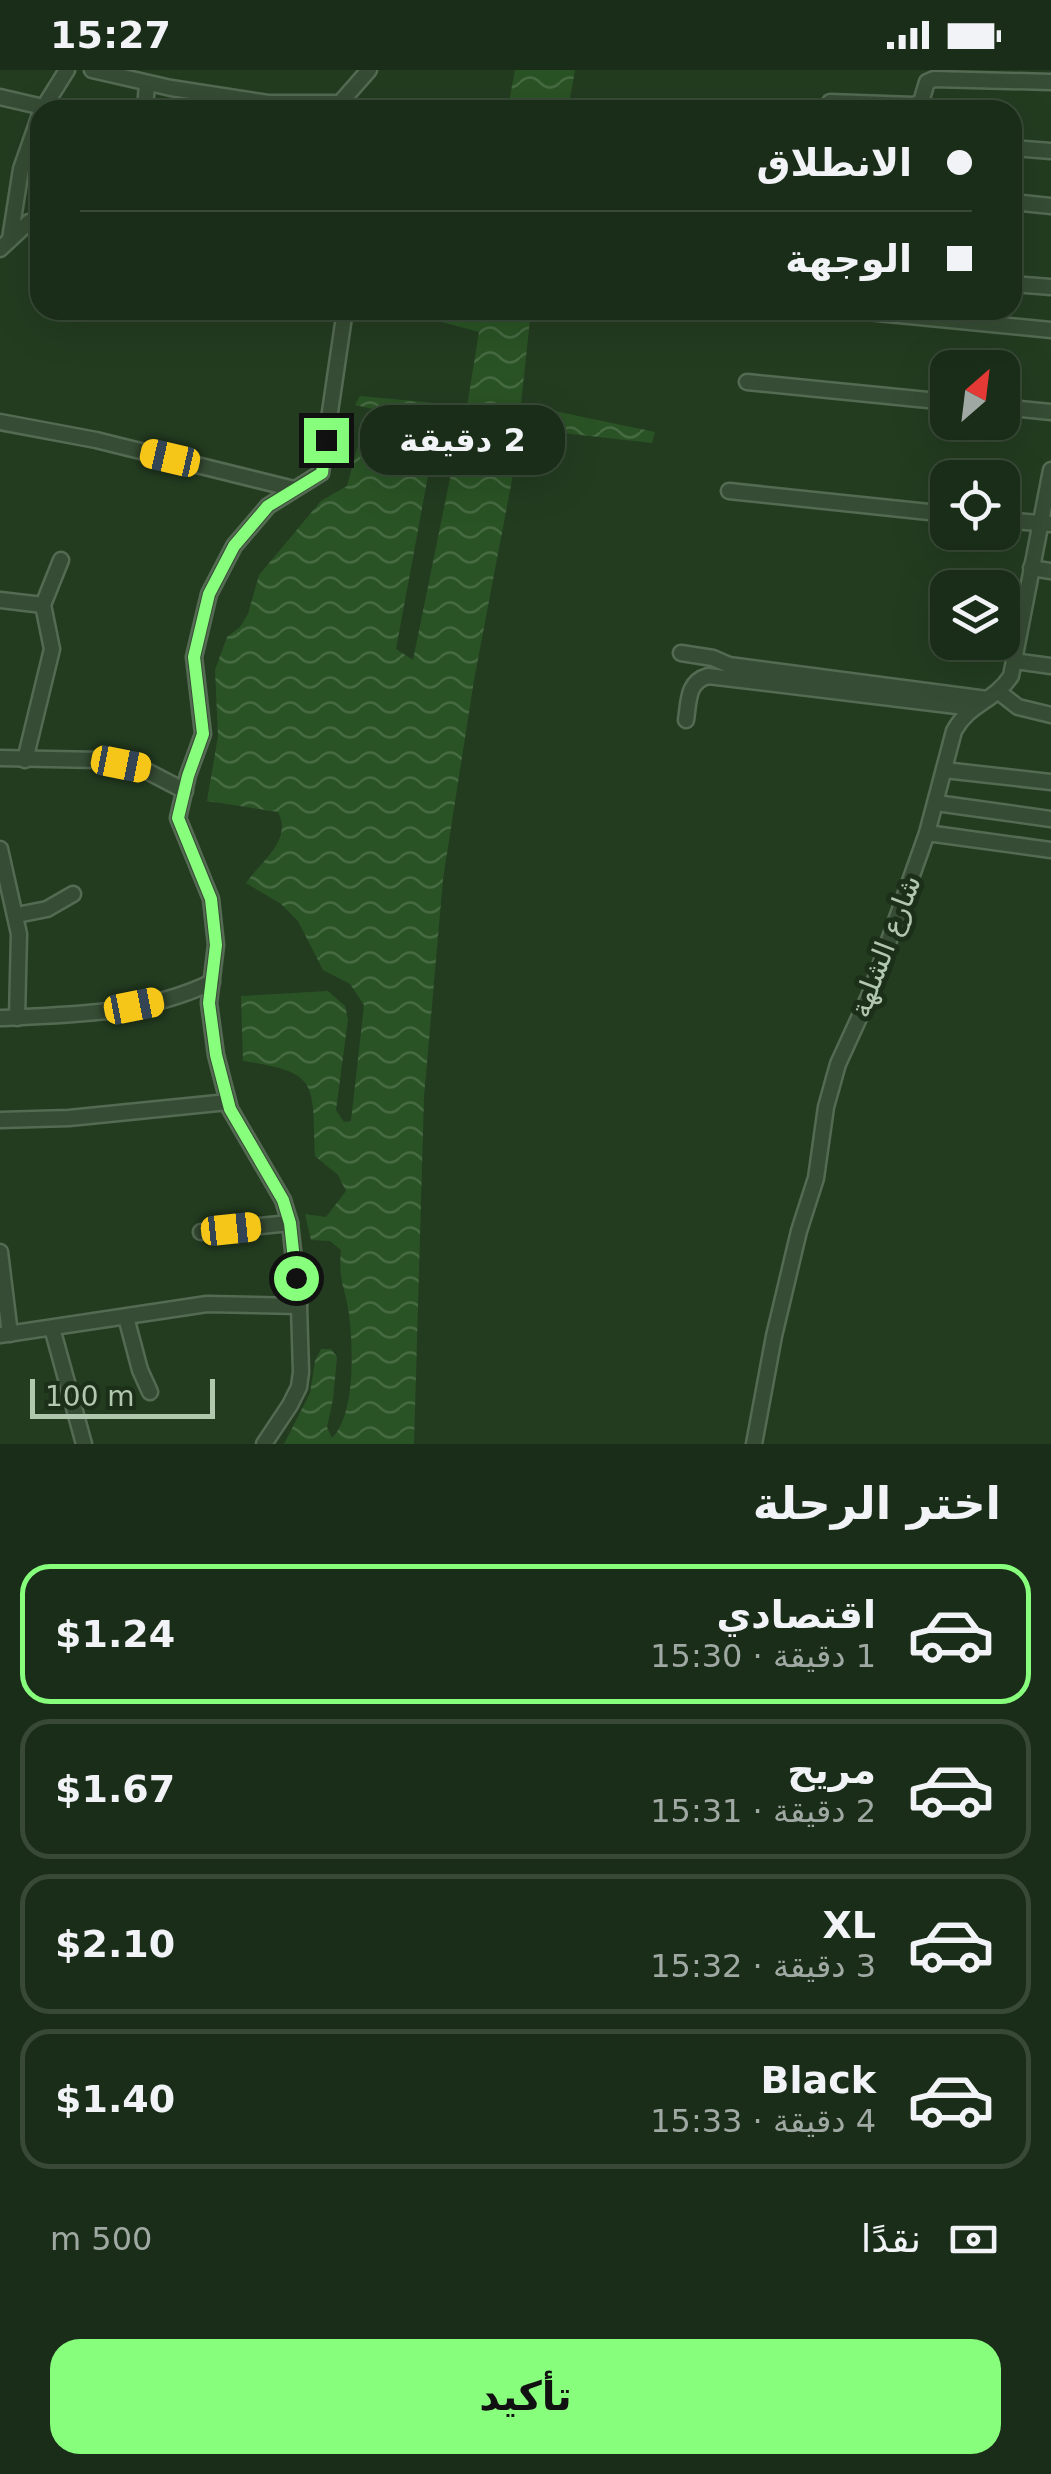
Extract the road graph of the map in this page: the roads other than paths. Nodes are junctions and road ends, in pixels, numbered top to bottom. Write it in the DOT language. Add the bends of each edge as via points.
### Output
graph roads {
  1 [pos="67,70"];
  2 [pos="92,70"];
  3 [pos="370,70"];
  4 [pos="155,79"];
  5 [pos="1051,82"];
  6 [pos="0,97"];
  7 [pos="48,100"];
  8 [pos="254,100"];
  9 [pos="345,100"];
  10 [pos="922,100"];
  11 [pos="30,107"];
  12 [pos="30,143"];
  13 [pos="1022,149"];
  14 [pos="1051,152"];
  15 [pos="1022,203"];
  16 [pos="1051,206"];
  17 [pos="30,222"];
  18 [pos="5,244"];
  19 [pos="1022,285"];
  20 [pos="1051,287"];
  21 [pos="344,320"];
  22 [pos="949,320"];
  23 [pos="1051,330"];
  24 [pos="748,382"];
  25 [pos="930,400"];
  26 [pos="1020,409"];
  27 [pos="1051,412"];
  28 [pos="0,422"];
  29 [pos="1051,470"];
  30 [pos="294,489"];
  31 [pos="729,491"];
  32 [pos="930,512"];
  33 [pos="1020,522"];
  34 [pos="1045,524"];
  35 [pos="61,560"];
  36 [pos="1031,568"];
  37 [pos="1051,570"];
  38 [pos="0,600"];
  39 [pos="43,605"];
  40 [pos="681,653"];
  41 [pos="1014,661"];
  42 [pos="1051,666"];
  43 [pos="994,696"];
  44 [pos="973,708"];
  45 [pos="1051,714"];
  46 [pos="686,720"];
  47 [pos="0,758"];
  48 [pos="26,760"];
  49 [pos="944,770"];
  50 [pos="1051,782"];
  51 [pos="185,791"];
  52 [pos="936,804"];
  53 [pos="1051,819"];
  54 [pos="927,833"];
  55 [pos="0,849"];
  56 [pos="1051,850"];
  57 [pos="4,878"];
  58 [pos="74,894"];
  59 [pos="17,915"];
  60 [pos="212,982"];
  61 [pos="0,1018"];
  62 [pos="17,1018"];
  63 [pos="228,1102"];
  64 [pos="0,1120"];
  65 [pos="290,1223"];
  66 [pos="202,1232"];
  67 [pos="0,1252"];
  68 [pos="299,1306"];
  69 [pos="126,1317"];
  70 [pos="52,1328"];
  71 [pos="5,1334"];
  72 [pos="150,1392"];
  73 [pos="84,1444"];
  74 [pos="264,1444"];
  75 [pos="754,1444"];
  1 -- 7 [label="street"];
  2 -- 4 [label="street"];
  3 -- 9 [label="street"];
  4 -- 8 [label="street"];
  5 -- 10 [label="street" via="934,79"];
  6 -- 11 [label="street"];
  12 -- 18 [label="street"];
  13 -- 14 [label="street"];
  15 -- 16 [label="street"];
  17 -- 18 [label="street"];
  19 -- 20 [label="street"];
  21 -- 30 [label="street" via="322,473"];
  22 -- 23 [label="street"];
  24 -- 25 [label="street"];
  26 -- 27 [label="street"];
  28 -- 30 [label="street"];
  29 -- 34 [label="street"];
  30 -- 51 [label="street" via="268,506 234,546 209,594 194,657 203,734"];
  31 -- 32 [label="street"];
  33 -- 34 [label="street"];
  34 -- 36 [label="street"];
  35 -- 39 [label="street"];
  36 -- 37 [label="street"];
  36 -- 41 [label="street"];
  38 -- 39 [label="street"];
  39 -- 48 [label="street" via="52,649"];
  40 -- 43 [label="street" via="730,666"];
  41 -- 42 [label="street"];
  41 -- 43 [label="street"];
  43 -- 44 [label="street, شارع الشلهة"];
  43 -- 45 [label="street"];
  44 -- 46 [label="street" via="708,676 691,687"];
  44 -- 49 [label="street, شارع الشلهة" via="954,731"];
  47 -- 48 [label="street"];
  48 -- 51 [label="street" via="99,760 142,769"];
  49 -- 50 [label="street"];
  49 -- 52 [label="street, شارع الشلهة"];
  51 -- 60 [label="street" via="178,818 211,899"];
  52 -- 53 [label="street"];
  52 -- 54 [label="street, شارع الشلهة"];
  54 -- 56 [label="street"];
  54 -- 75 [label="street, شارع الشلهة" via="838,1064"];
  55 -- 57 [label="street"];
  57 -- 59 [label="street"];
  58 -- 59 [label="street"];
  59 -- 62 [label="street"];
  60 -- 62 [label="street" via="99,1013"];
  60 -- 63 [label="street" via="209,1003"];
  61 -- 62 [label="street"];
  63 -- 64 [label="street"];
  63 -- 65 [label="street"];
  65 -- 66 [label="street"];
  65 -- 68 [label="street"];
  67 -- 71 [label="street"];
  68 -- 69 [label="street" via="207,1304"];
  68 -- 74 [label="street" via="299,1386"];
  69 -- 70 [label="street"];
  69 -- 72 [label="street"];
  70 -- 71 [label="street"];
  70 -- 73 [label="street"];
}
